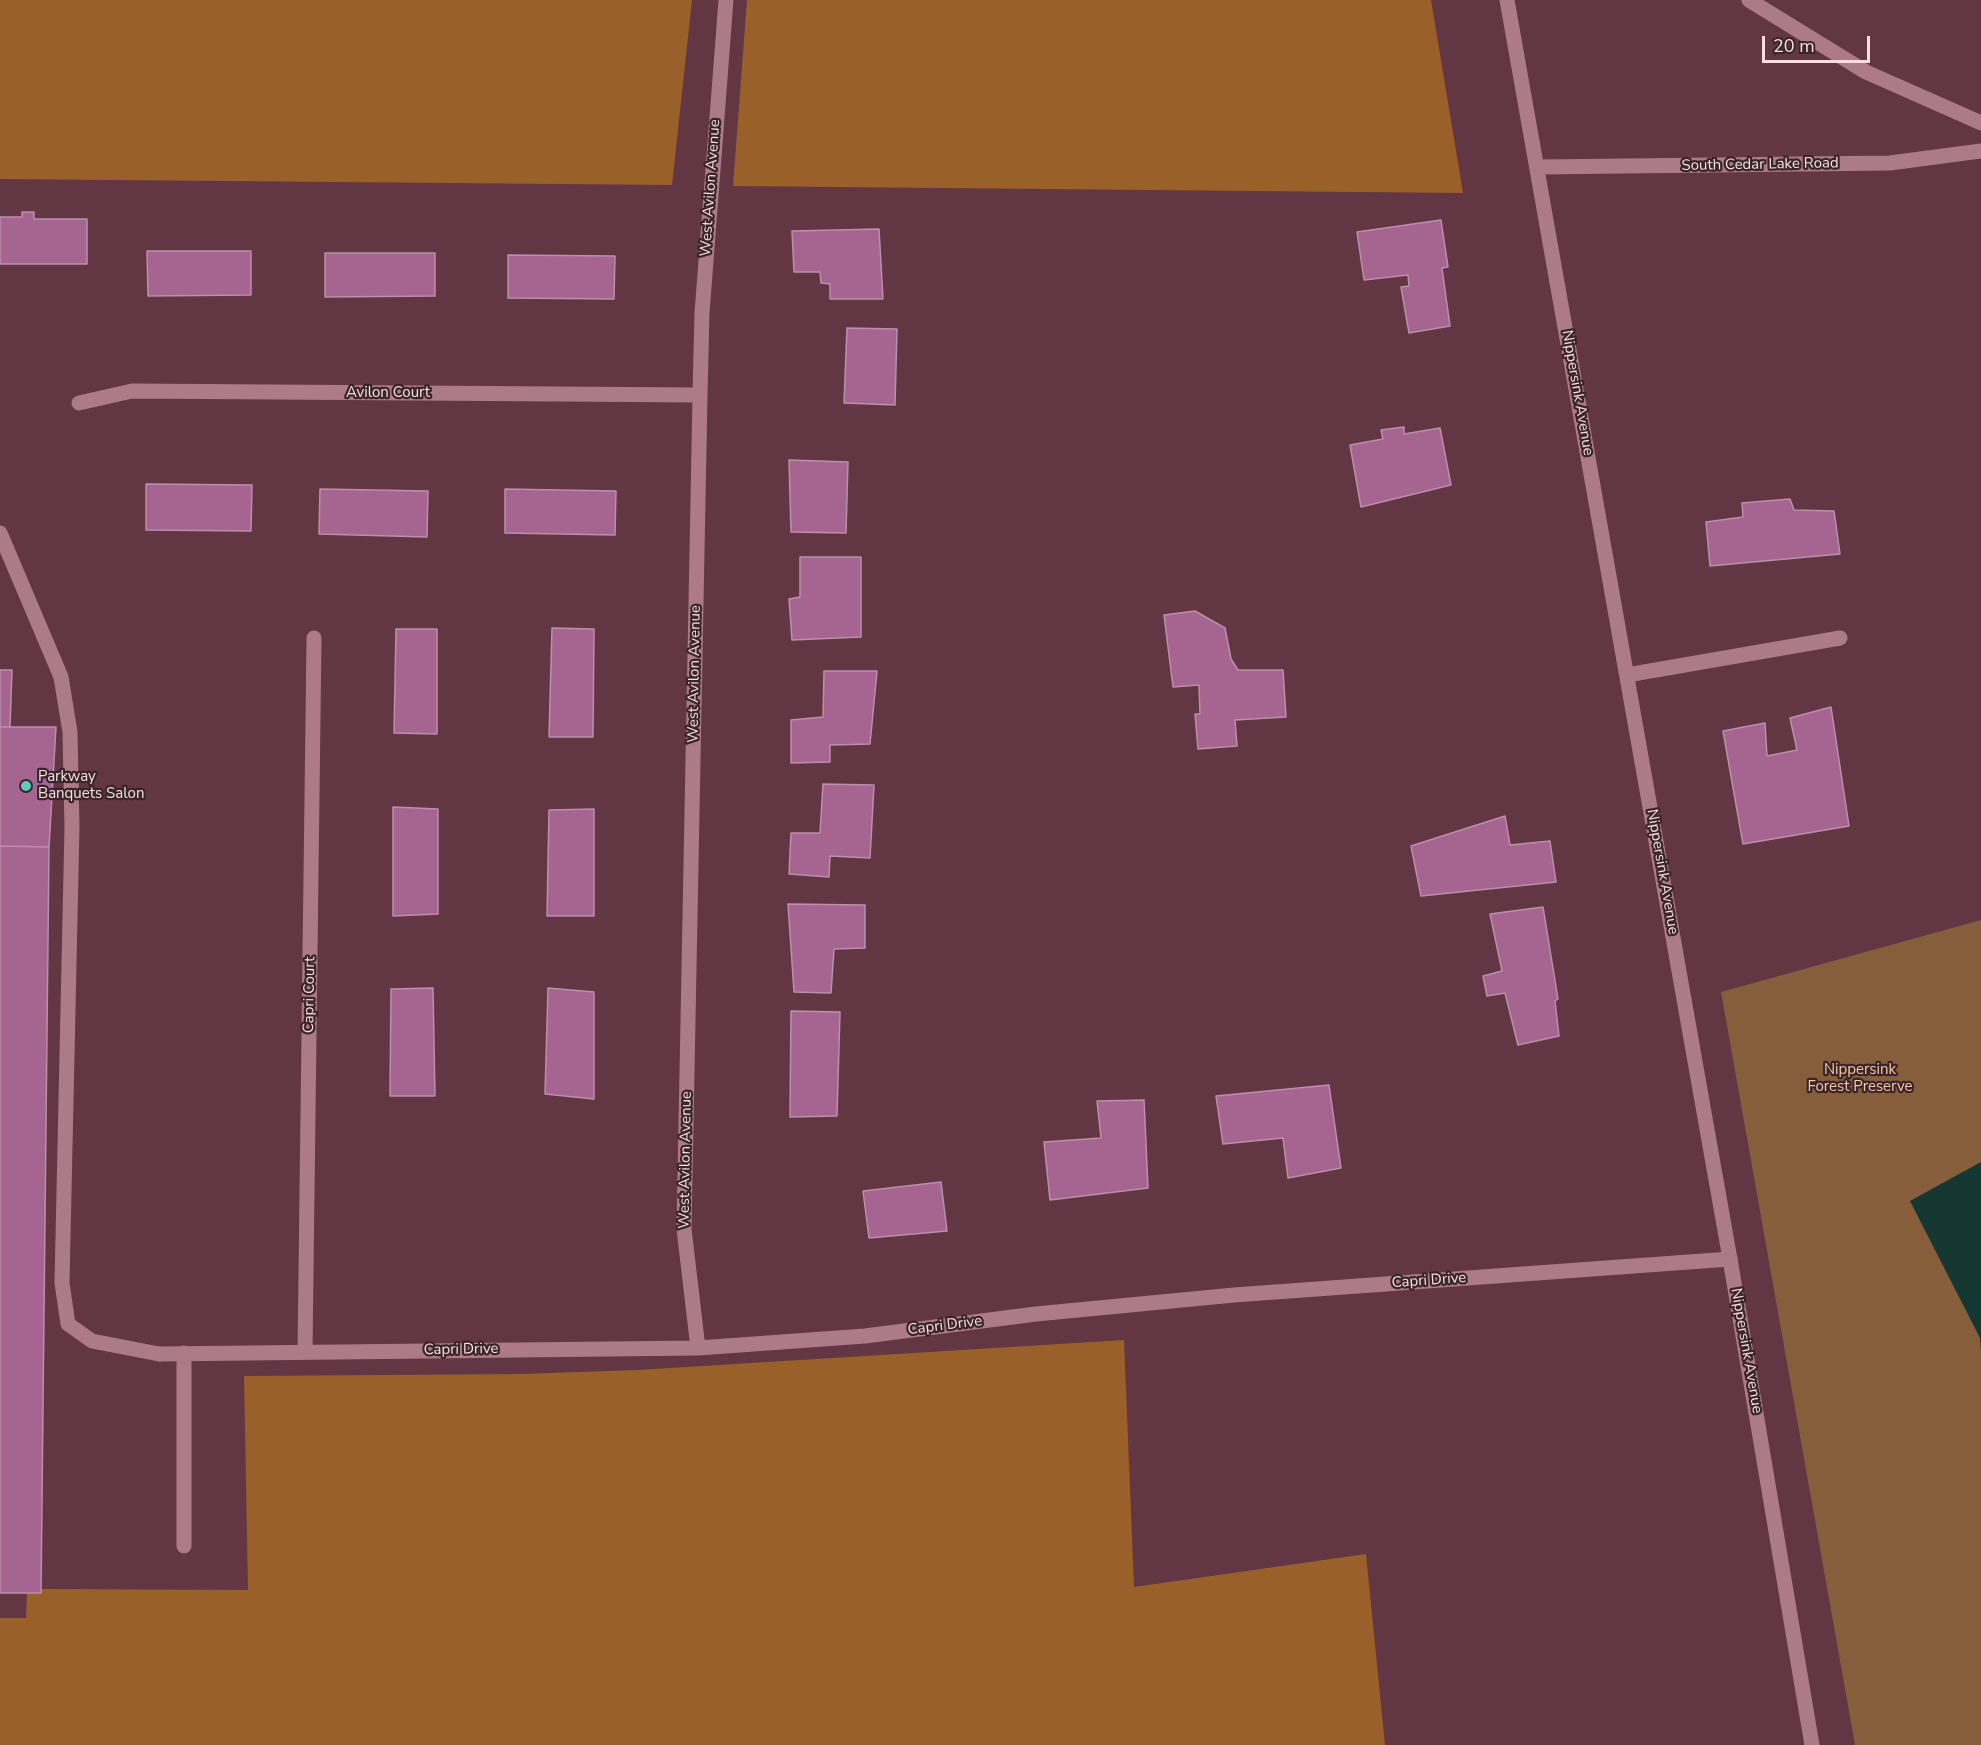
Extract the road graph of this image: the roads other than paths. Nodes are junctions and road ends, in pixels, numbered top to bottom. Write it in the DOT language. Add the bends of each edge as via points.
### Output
graph roads {
  1 [pos="726,0"];
  2 [pos="1507,0"];
  3 [pos="1749,0"];
  4 [pos="1981,123"];
  5 [pos="1981,151"];
  6 [pos="1538,167"];
  7 [pos="700,395"];
  8 [pos="78,403"];
  9 [pos="0,533"];
  10 [pos="314,638"];
  11 [pos="1840,638"];
  12 [pos="1627,675"];
  13 [pos="1730,1259"];
  14 [pos="698,1347"];
  15 [pos="305,1351"];
  16 [pos="184,1353"];
  17 [pos="184,1545"];
  18 [pos="1812,1745"];
  1 -- 7 [label="street, West Avilon Avenue" via="702,313"];
  2 -- 6 [label="street, Nippersink Avenue"];
  3 -- 4 [label="street" via="1866,72"];
  5 -- 6 [label="street, South Cedar Lake Road" via="1890,163"];
  6 -- 12 [label="street, Nippersink Avenue"];
  7 -- 8 [label="street, Avilon Court" via="132,391"];
  7 -- 14 [label="street, West Avilon Avenue" via="684,1228"];
  9 -- 16 [label="street, Capri Drive" via="61,677 70,732 72,827 62,1283 68,1324 92,1341 159,1354"];
  10 -- 15 [label="street, Capri Court"];
  11 -- 12 [label="street"];
  12 -- 13 [label="street, Nippersink Avenue"];
  13 -- 14 [label="street, Capri Drive" via="1234,1295 1036,1314 866,1336"];
  13 -- 18 [label="street, Nippersink Avenue"];
  14 -- 15 [label="street, Capri Drive"];
  15 -- 16 [label="street, Capri Drive"];
  16 -- 17 [label="street"];
}
